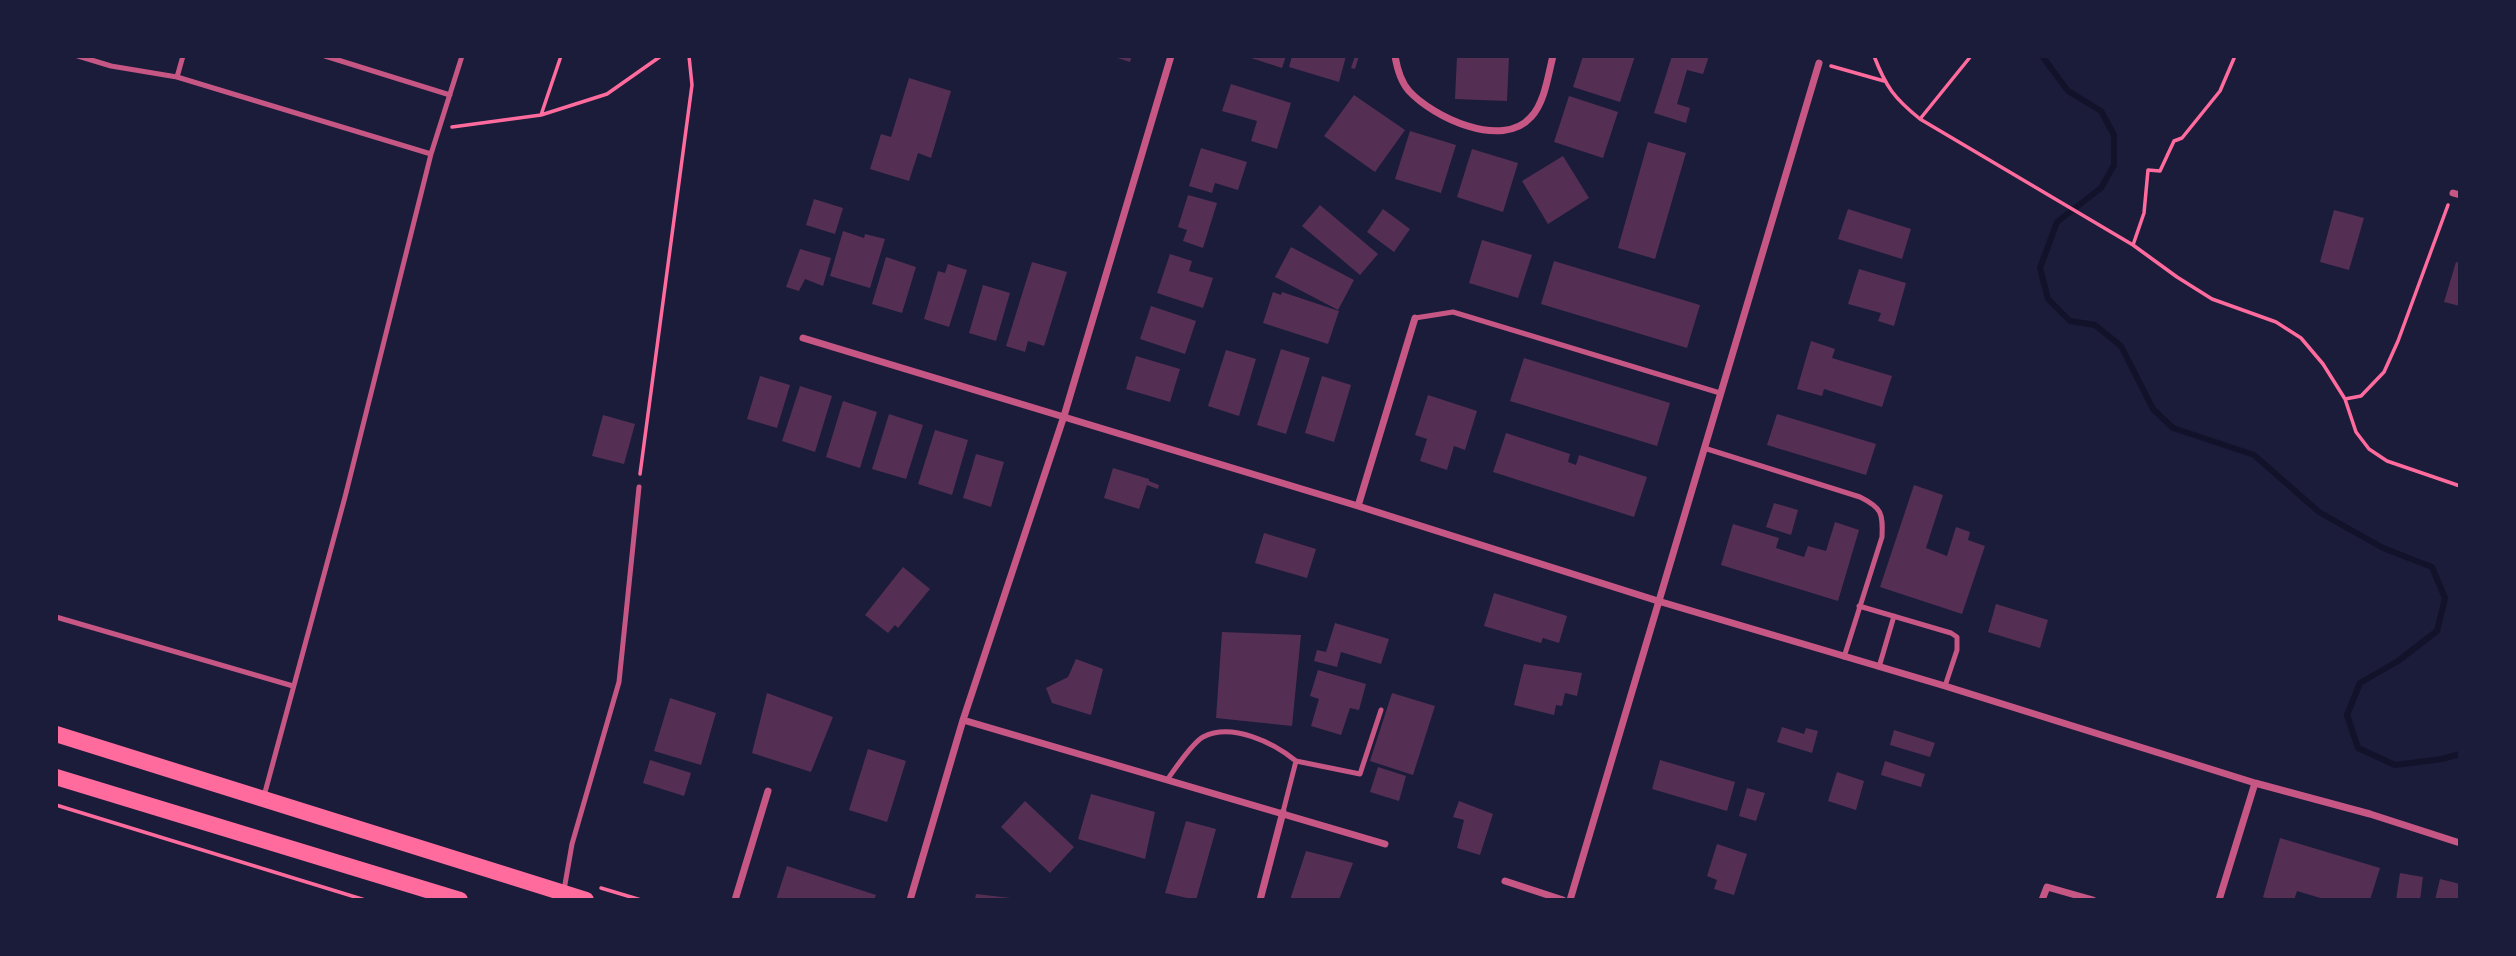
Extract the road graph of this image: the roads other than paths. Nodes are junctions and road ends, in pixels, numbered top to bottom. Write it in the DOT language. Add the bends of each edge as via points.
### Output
graph roads {
  1 [pos="78,56"];
  2 [pos="183,56"];
  3 [pos="325,56"];
  4 [pos="463,56"];
  5 [pos="1171,56"];
  6 [pos="1395,56"];
  7 [pos="1553,56"];
  8 [pos="1819,63"];
  9 [pos="177,77"];
  10 [pos="450,95"];
  11 [pos="431,154"];
  12 [pos="1415,318"];
  13 [pos="803,338"];
  14 [pos="1720,393"];
  15 [pos="1064,416"];
  16 [pos="1704,448"];
  17 [pos="639,487"];
  18 [pos="1358,506"];
  19 [pos="1658,601"];
  20 [pos="1859,606"];
  21 [pos="1894,616"];
  22 [pos="56,617"];
  23 [pos="1844,657"];
  24 [pos="1879,667"];
  25 [pos="293,685"];
  26 [pos="1945,686"];
  27 [pos="1381,710"];
  28 [pos="963,720"];
  29 [pos="56,734"];
  30 [pos="1297,761"];
  31 [pos="56,777"];
  32 [pos="1167,780"];
  33 [pos="2255,783"];
  34 [pos="768,790"];
  35 [pos="263,799"];
  36 [pos="1283,813"];
  37 [pos="2460,843"];
  38 [pos="1385,844"];
  39 [pos="1505,881"];
  40 [pos="563,893"];
  41 [pos="460,900"];
  42 [pos="586,900"];
  43 [pos="735,900"];
  44 [pos="911,900"];
  45 [pos="1260,900"];
  46 [pos="1563,900"];
  47 [pos="1570,900"];
  48 [pos="2042,900"];
  49 [pos="2093,900"];
  50 [pos="2219,900"];
  1 -- 9 [label="lane"];
  2 -- 9 [label="lane"];
  3 -- 10 [label="lane"];
  4 -- 10 [label="lane"];
  5 -- 15 [label="street"];
  6 -- 7 [label="street" via="1408,90 1430,108 1486,131 1513,129 1531,117 1542,97"];
  8 -- 14 [label="street"];
  9 -- 11 [label="lane"];
  10 -- 11 [label="lane"];
  11 -- 25 [label="lane"];
  12 -- 14 [label="lane" via="1453,312"];
  12 -- 18 [label="street"];
  13 -- 15 [label="street"];
  14 -- 16 [label="street"];
  15 -- 18 [label="street"];
  15 -- 28 [label="street"];
  16 -- 19 [label="street"];
  16 -- 20 [label="lane" via="1877,505 1883,517 1882,537"];
  17 -- 40 [label="lane" via="619,682 572,844"];
  18 -- 19 [label="street"];
  19 -- 23 [label="street"];
  19 -- 47 [label="street"];
  20 -- 21 [label="lane"];
  20 -- 23 [label="lane"];
  21 -- 24 [label="lane"];
  21 -- 26 [label="lane" via="1956,637 1957,650"];
  22 -- 25 [label="lane"];
  23 -- 24 [label="street"];
  24 -- 26 [label="street"];
  25 -- 35 [label="lane"];
  26 -- 33 [label="street"];
  27 -- 30 [label="lane" via="1360,774"];
  28 -- 32 [label="street"];
  28 -- 44 [label="street"];
  29 -- 35 [label="main road"];
  30 -- 32 [label="lane" via="1260,740 1231,733 1211,735 1200,738"];
  30 -- 36 [label="lane"];
  31 -- 41 [label="main road"];
  32 -- 36 [label="street"];
  33 -- 37 [label="street"];
  33 -- 50 [label="street"];
  34 -- 43 [label="street"];
  35 -- 40 [label="main road"];
  36 -- 38 [label="street"];
  36 -- 45 [label="street"];
  39 -- 46 [label="street"];
  40 -- 42 [label="main road"];
  48 -- 49 [label="street" via="2047,887"];
}
